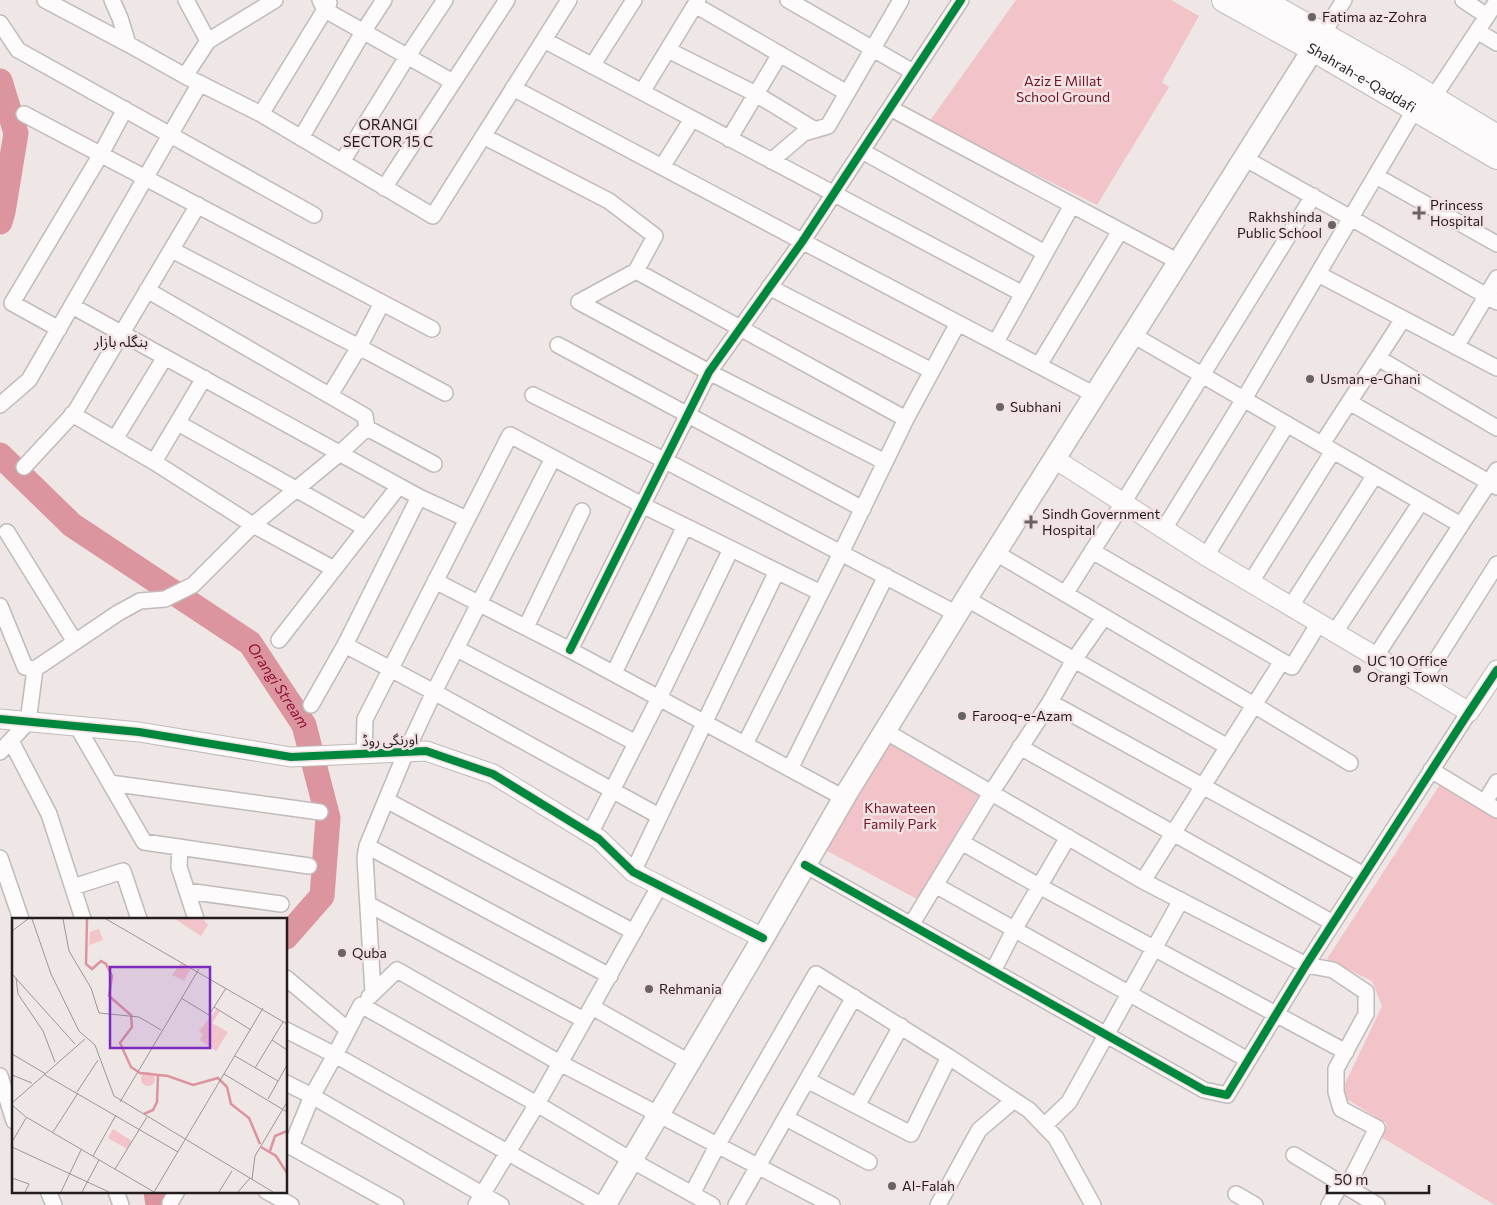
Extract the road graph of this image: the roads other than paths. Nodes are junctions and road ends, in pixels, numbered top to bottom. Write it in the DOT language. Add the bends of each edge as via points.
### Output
graph roads {
  1 [pos="44,0"];
  2 [pos="112,0"];
  3 [pos="186,0"];
  4 [pos="275,0"];
  5 [pos="384,0"];
  6 [pos="445,0"];
  7 [pos="507,0"];
  8 [pos="569,0"];
  9 [pos="634,0"];
  10 [pos="788,0"];
  11 [pos="961,0"];
  12 [pos="1224,0"];
  13 [pos="1261,0"];
  14 [pos="1344,0"];
  15 [pos="1464,0"];
  16 [pos="1497,1"];
  17 [pos="895,2"];
  18 [pos="325,3"];
  19 [pos="697,3"];
  20 [pos="1487,16"];
  21 [pos="0,23"];
  22 [pos="363,32"];
  23 [pos="1477,32"];
  24 [pos="544,40"];
  25 [pos="208,41"];
  26 [pos="1318,42"];
  27 [pos="1497,43"];
  28 [pos="128,44"];
  29 [pos="873,49"];
  30 [pos="668,50"];
  31 [pos="780,54"];
  32 [pos="407,56"];
  33 [pos="592,66"];
  34 [pos="913,72"];
  35 [pos="185,76"];
  36 [pos="453,82"];
  37 [pos="200,83"];
  38 [pos="513,88"];
  39 [pos="642,92"];
  40 [pos="847,93"];
  41 [pos="756,94"];
  42 [pos="1424,104"];
  43 [pos="890,108"];
  44 [pos="125,109"];
  45 [pos="24,114"];
  46 [pos="261,114"];
  47 [pos="692,119"];
  48 [pos="815,130"];
  49 [pos="170,134"];
  50 [pos="483,136"];
  51 [pos="1497,137"];
  52 [pos="302,138"];
  53 [pos="729,139"];
  54 [pos="862,151"];
  55 [pos="101,154"];
  56 [pos="1497,157"];
  57 [pos="1244,158"];
  58 [pos="771,161"];
  59 [pos="342,162"];
  60 [pos="662,167"];
  61 [pos="1376,176"];
  62 [pos="146,178"];
  63 [pos="384,188"];
  64 [pos="833,194"];
  65 [pos="1313,196"];
  66 [pos="198,205"];
  67 [pos="1072,205"];
  68 [pos="314,215"];
  69 [pos="1351,218"];
  70 [pos="1120,231"];
  71 [pos="802,242"];
  72 [pos="1497,244"];
  73 [pos="172,250"];
  74 [pos="1045,254"];
  75 [pos="1179,262"];
  76 [pos="636,271"];
  77 [pos="1318,274"];
  78 [pos="1497,278"];
  79 [pos="769,287"];
  80 [pos="148,290"];
  81 [pos="1022,294"];
  82 [pos="1492,299"];
  83 [pos="382,303"];
  84 [pos="72,306"];
  85 [pos="1403,319"];
  86 [pos="958,323"];
  87 [pos="740,328"];
  88 [pos="59,329"];
  89 [pos="432,329"];
  90 [pos="121,334"];
  91 [pos="1133,335"];
  92 [pos="996,342"];
  93 [pos="558,345"];
  94 [pos="359,347"];
  95 [pos="1456,347"];
  96 [pos="165,357"];
  97 [pos="1378,358"];
  98 [pos="1039,365"];
  99 [pos="1497,368"];
  100 [pos="932,371"];
  101 [pos="708,372"];
  102 [pos="1202,375"];
  103 [pos="204,378"];
  104 [pos="445,393"];
  105 [pos="532,394"];
  106 [pos="1095,394"];
  107 [pos="330,396"];
  108 [pos="1244,399"];
  109 [pos="1349,402"];
  110 [pos="0,406"];
  111 [pos="72,414"];
  112 [pos="687,414"];
  113 [pos="906,419"];
  114 [pos="178,423"];
  115 [pos="1287,424"];
  116 [pos="367,428"];
  117 [pos="1497,428"];
  118 [pos="115,439"];
  119 [pos="1327,447"];
  120 [pos="340,453"];
  121 [pos="553,458"];
  122 [pos="1054,459"];
  123 [pos="664,460"];
  124 [pos="154,462"];
  125 [pos="885,462"];
  126 [pos="434,464"];
  127 [pos="24,467"];
  128 [pos="1375,475"];
  129 [pos="1494,480"];
  130 [pos="399,486"];
  131 [pos="296,490"];
  132 [pos="419,497"];
  133 [pos="1421,502"];
  134 [pos="1123,503"];
  135 [pos="642,505"];
  136 [pos="863,508"];
  137 [pos="582,511"];
  138 [pos="467,520"];
  139 [pos="254,525"];
  140 [pos="1461,525"];
  141 [pos="685,526"];
  142 [pos="366,528"];
  143 [pos="1164,529"];
  144 [pos="7,532"];
  145 [pos="731,549"];
  146 [pos="1092,551"];
  147 [pos="841,553"];
  148 [pos="996,553"];
  149 [pos="1206,556"];
  150 [pos="1497,564"];
  151 [pos="334,569"];
  152 [pos="777,571"];
  153 [pos="886,576"];
  154 [pos="435,581"];
  155 [pos="1251,582"];
  156 [pos="821,593"];
  157 [pos="1065,594"];
  158 [pos="480,604"];
  159 [pos="0,606"];
  160 [pos="962,606"];
  161 [pos="1291,606"];
  162 [pos="1104,617"];
  163 [pos="526,627"];
  164 [pos="1327,628"];
  165 [pos="279,640"];
  166 [pos="75,642"];
  167 [pos="345,646"];
  168 [pos="457,649"];
  169 [pos="570,650"];
  170 [pos="1376,656"];
  171 [pos="1074,660"];
  172 [pos="1282,660"];
  173 [pos="36,668"];
  174 [pos="390,670"];
  175 [pos="1497,670"];
  176 [pos="614,673"];
  177 [pos="1421,684"];
  178 [pos="434,692"];
  179 [pos="659,698"];
  180 [pos="1050,702"];
  181 [pos="311,705"];
  182 [pos="1254,705"];
  183 [pos="1469,712"];
  184 [pos="0,719"];
  185 [pos="28,722"];
  186 [pos="705,722"];
  187 [pos="77,726"];
  188 [pos="885,731"];
  189 [pos="11,741"];
  190 [pos="636,743"];
  191 [pos="745,744"];
  192 [pos="1020,747"];
  193 [pos="1228,747"];
  194 [pos="0,752"];
  195 [pos="406,752"];
  196 [pos="364,754"];
  197 [pos="1350,763"];
  198 [pos="790,769"];
  199 [pos="1431,770"];
  200 [pos="1497,782"];
  201 [pos="110,783"];
  202 [pos="1203,787"];
  203 [pos="612,790"];
  204 [pos="991,792"];
  205 [pos="844,798"];
  206 [pos="386,800"];
  207 [pos="1491,806"];
  208 [pos="320,812"];
  209 [pos="659,816"];
  210 [pos="1173,833"];
  211 [pos="590,834"];
  212 [pos="1068,837"];
  213 [pos="962,842"];
  214 [pos="367,846"];
  215 [pos="180,847"];
  216 [pos="0,858"];
  217 [pos="805,865"];
  218 [pos="309,866"];
  219 [pos="633,872"];
  220 [pos="1364,876"];
  221 [pos="1144,881"];
  222 [pos="660,886"];
  223 [pos="935,886"];
  224 [pos="1039,886"];
  225 [pos="73,887"];
  226 [pos="187,890"];
  227 [pos="1181,900"];
  228 [pos="281,904"];
  229 [pos="368,904"];
  230 [pos="21,918"];
  231 [pos="84,918"];
  232 [pos="139,918"];
  233 [pos="196,918"];
  234 [pos="1333,923"];
  235 [pos="911,925"];
  236 [pos="1014,930"];
  237 [pos="634,932"];
  238 [pos="763,938"];
  239 [pos="1154,948"];
  240 [pos="1306,965"];
  241 [pos="994,971"];
  242 [pos="610,976"];
  243 [pos="288,980"];
  244 [pos="373,993"];
  245 [pos="1129,994"];
  246 [pos="854,997"];
  247 [pos="361,1005"];
  248 [pos="588,1013"];
  249 [pos="1276,1014"];
  250 [pos="900,1026"];
  251 [pos="348,1030"];
  252 [pos="288,1031"];
  253 [pos="1106,1035"];
  254 [pos="1346,1052"];
  255 [pos="335,1055"];
  256 [pos="949,1057"];
  257 [pos="1248,1060"];
  258 [pos="689,1062"];
  259 [pos="560,1063"];
  260 [pos="0,1076"];
  261 [pos="807,1080"];
  262 [pos="288,1084"];
  263 [pos="312,1096"];
  264 [pos="1014,1100"];
  265 [pos="537,1104"];
  266 [pos="857,1106"];
  267 [pos="658,1114"];
  268 [pos="12,1115"];
  269 [pos="786,1118"];
  270 [pos="1044,1126"];
  271 [pos="718,1144"];
  272 [pos="289,1145"];
  273 [pos="508,1152"];
  274 [pos="1294,1155"];
  275 [pos="631,1160"];
  276 [pos="869,1162"];
  277 [pos="758,1166"];
  278 [pos="1344,1186"];
  279 [pos="48,1192"];
  280 [pos="116,1192"];
  281 [pos="268,1192"];
  282 [pos="692,1194"];
  283 [pos="1236,1194"];
  284 [pos="479,1200"];
  285 [pos="54,1205"];
  286 [pos="121,1205"];
  287 [pos="291,1205"];
  288 [pos="396,1205"];
  289 [pos="501,1205"];
  290 [pos="601,1205"];
  291 [pos="605,1205"];
  292 [pos="712,1205"];
  293 [pos="736,1205"];
  294 [pos="832,1205"];
  295 [pos="938,1205"];
  296 [pos="1093,1205"];
  297 [pos="1255,1205"];
  298 [pos="1329,1205"];
  299 [pos="1377,1205"];
  1 -- 28 [label="street"];
  2 -- 28 [label="street"];
  3 -- 25 [label="street"];
  4 -- 25 [label="street"];
  5 -- 22 [label="street"];
  6 -- 32 [label="street"];
  7 -- 36 [label="street"];
  8 -- 24 [label="street"];
  9 -- 33 [label="street"];
  10 -- 29 [label="street"];
  11 -- 34 [label="street"];
  12 -- 26 [label="main road, Shahrah-e-Qaddafi"];
  13 -- 26 [label="main road, Shahrah-e-Qaddafi"];
  14 -- 26 [label="street"];
  15 -- 20 [label="street"];
  16 -- 20 [label="street"];
  17 -- 29 [label="street"];
  18 -- 22 [label="street"];
  18 -- 46 [label="street"];
  19 -- 30 [label="street"];
  19 -- 31 [label="street"];
  20 -- 23 [label="street"];
  21 -- 44 [label="street" via="18,50"];
  22 -- 32 [label="street"];
  22 -- 52 [label="street"];
  23 -- 27 [label="street"];
  23 -- 42 [label="street"];
  24 -- 33 [label="street"];
  24 -- 38 [label="street"];
  25 -- 35 [label="street"];
  26 -- 42 [label="main road, Shahrah-e-Qaddafi"];
  26 -- 57 [label="main road"];
  28 -- 35 [label="street"];
  29 -- 34 [label="street"];
  29 -- 40 [label="street"];
  30 -- 39 [label="street"];
  30 -- 41 [label="street"];
  31 -- 40 [label="street"];
  31 -- 41 [label="street"];
  32 -- 36 [label="street"];
  32 -- 59 [label="street"];
  33 -- 39 [label="street"];
  34 -- 43 [label="street"];
  35 -- 37 [label="street"];
  36 -- 63 [label="street"];
  37 -- 46 [label="street"];
  37 -- 49 [label="street"];
  38 -- 50 [label="street"];
  38 -- 60 [label="street"];
  39 -- 47 [label="street"];
  40 -- 48 [label="street" via="828,126"];
  41 -- 48 [label="street"];
  41 -- 53 [label="street"];
  42 -- 51 [label="main road, Shahrah-e-Qaddafi"];
  42 -- 56 [label="main road, Shahrah-e-Qaddafi"];
  42 -- 61 [label="street"];
  43 -- 54 [label="street"];
  43 -- 67 [label="street"];
  44 -- 49 [label="street"];
  44 -- 55 [label="street"];
  45 -- 55 [label="street"];
  46 -- 52 [label="street"];
  47 -- 53 [label="street"];
  47 -- 60 [label="street"];
  48 -- 58 [label="street" via="804,133"];
  49 -- 62 [label="street"];
  49 -- 68 [label="street"];
  50 -- 63 [label="street" via="433,216"];
  50 -- 76 [label="street" via="609,201 655,236"];
  52 -- 59 [label="street"];
  53 -- 58 [label="street"];
  54 -- 64 [label="street"];
  54 -- 74 [label="street"];
  55 -- 62 [label="street"];
  55 -- 88 [label="street" via="12,303"];
  57 -- 65 [label="street"];
  57 -- 75 [label="main road"];
  58 -- 64 [label="street"];
  59 -- 63 [label="street"];
  60 -- 71 [label="street"];
  61 -- 69 [label="street"];
  61 -- 72 [label="street"];
  62 -- 66 [label="street"];
  62 -- 84 [label="street"];
  64 -- 71 [label="street"];
  64 -- 81 [label="street"];
  65 -- 69 [label="street"];
  65 -- 102 [label="street"];
  66 -- 73 [label="street"];
  66 -- 83 [label="street"];
  67 -- 70 [label="street"];
  67 -- 74 [label="street"];
  69 -- 77 [label="street"];
  69 -- 82 [label="street"];
  70 -- 75 [label="street"];
  70 -- 98 [label="street"];
  71 -- 79 [label="street"];
  71 -- 86 [label="street"];
  73 -- 80 [label="street"];
  73 -- 94 [label="street"];
  74 -- 81 [label="street"];
  75 -- 91 [label="main road"];
  76 -- 87 [label="street"];
  76 -- 101 [label="street" via="580,302"];
  77 -- 85 [label="street"];
  77 -- 108 [label="street"];
  78 -- 82 [label="street"];
  79 -- 87 [label="street"];
  79 -- 100 [label="street"];
  80 -- 90 [label="street"];
  80 -- 107 [label="street"];
  81 -- 92 [label="street"];
  82 -- 95 [label="street"];
  83 -- 89 [label="street"];
  83 -- 94 [label="street"];
  84 -- 88 [label="street"];
  84 -- 90 [label="street"];
  85 -- 95 [label="street"];
  85 -- 97 [label="street"];
  86 -- 92 [label="street"];
  86 -- 100 [label="street"];
  87 -- 101 [label="street"];
  87 -- 113 [label="street"];
  88 -- 110 [label="street" via="29,380"];
  90 -- 96 [label="street"];
  90 -- 111 [label="street"];
  91 -- 102 [label="street"];
  91 -- 106 [label="main road"];
  92 -- 98 [label="street"];
  93 -- 112 [label="street"];
  94 -- 104 [label="street"];
  94 -- 107 [label="street"];
  95 -- 99 [label="street"];
  96 -- 103 [label="street"];
  96 -- 118 [label="street"];
  97 -- 109 [label="street"];
  97 -- 117 [label="street"];
  98 -- 106 [label="street"];
  100 -- 113 [label="street"];
  101 -- 112 [label="street"];
  101 -- 125 [label="street"];
  102 -- 108 [label="street"];
  102 -- 134 [label="street"];
  103 -- 114 [label="street"];
  103 -- 120 [label="street"];
  105 -- 123 [label="street"];
  106 -- 122 [label="main road"];
  107 -- 116 [label="street" via="365,416"];
  108 -- 115 [label="street"];
  108 -- 143 [label="street"];
  109 -- 119 [label="street"];
  109 -- 129 [label="street"];
  111 -- 118 [label="street"];
  111 -- 127 [label="street"];
  112 -- 123 [label="street"];
  112 -- 136 [label="street"];
  113 -- 125 [label="street"];
  114 -- 124 [label="street"];
  114 -- 131 [label="street"];
  115 -- 119 [label="street"];
  115 -- 149 [label="street"];
  116 -- 120 [label="street"];
  116 -- 126 [label="street"];
  118 -- 124 [label="street"];
  119 -- 128 [label="street"];
  119 -- 155 [label="street"];
  120 -- 130 [label="street"];
  120 -- 131 [label="street"];
  121 -- 135 [label="street"];
  121 -- 138 [label="street" via="510,435"];
  121 -- 158 [label="street"];
  122 -- 134 [label="street"];
  122 -- 148 [label="main road"];
  123 -- 135 [label="street"];
  123 -- 147 [label="street"];
  124 -- 139 [label="street"];
  125 -- 136 [label="street"];
  128 -- 133 [label="street"];
  128 -- 161 [label="street"];
  129 -- 140 [label="street"];
  130 -- 132 [label="street"];
  130 -- 142 [label="street"];
  131 -- 139 [label="street"];
  131 -- 142 [label="street"];
  132 -- 138 [label="street"];
  132 -- 167 [label="street"];
  133 -- 140 [label="street"];
  133 -- 164 [label="street"];
  134 -- 143 [label="street"];
  134 -- 146 [label="street"];
  135 -- 141 [label="street"];
  135 -- 169 [label="street"];
  136 -- 147 [label="street"];
  137 -- 163 [label="street"];
  138 -- 154 [label="street"];
  139 -- 151 [label="street"];
  139 -- 166 [label="street" via="193,585 164,599 140,602"];
  140 -- 170 [label="street"];
  141 -- 145 [label="street"];
  141 -- 176 [label="street"];
  142 -- 151 [label="street"];
  143 -- 149 [label="street"];
  144 -- 166 [label="street"];
  145 -- 152 [label="street"];
  145 -- 179 [label="street"];
  146 -- 157 [label="street"];
  146 -- 172 [label="street"];
  147 -- 153 [label="street"];
  147 -- 156 [label="street"];
  148 -- 157 [label="street"];
  148 -- 160 [label="main road"];
  149 -- 155 [label="street"];
  150 -- 177 [label="street"];
  151 -- 165 [label="street"];
  152 -- 156 [label="street"];
  152 -- 186 [label="street"];
  153 -- 160 [label="street"];
  153 -- 198 [label="street"];
  154 -- 158 [label="street"];
  154 -- 174 [label="street"];
  155 -- 161 [label="street"];
  156 -- 191 [label="street"];
  157 -- 162 [label="street"];
  158 -- 163 [label="street"];
  158 -- 168 [label="street"];
  159 -- 173 [label="street" via="26,667"];
  160 -- 171 [label="street"];
  160 -- 188 [label="main road"];
  161 -- 164 [label="street"];
  162 -- 171 [label="street"];
  162 -- 182 [label="street"];
  163 -- 169 [label="street"];
  164 -- 170 [label="street"];
  164 -- 172 [label="street" via="1292,667"];
  166 -- 173 [label="street"];
  167 -- 174 [label="street"];
  167 -- 181 [label="street"];
  168 -- 178 [label="street"];
  168 -- 190 [label="street"];
  169 -- 176 [label="street"];
  170 -- 177 [label="street"];
  171 -- 180 [label="street"];
  171 -- 193 [label="street"];
  172 -- 182 [label="street"];
  173 -- 185 [label="street"];
  174 -- 178 [label="street"];
  174 -- 196 [label="street" via="365,719"];
  175 -- 183 [label="street"];
  176 -- 179 [label="street"];
  177 -- 183 [label="street"];
  178 -- 195 [label="street"];
  178 -- 203 [label="street"];
  179 -- 186 [label="street"];
  179 -- 190 [label="street"];
  180 -- 192 [label="street"];
  180 -- 202 [label="street"];
  182 -- 193 [label="street"];
  182 -- 197 [label="street"];
  183 -- 199 [label="street"];
  184 -- 185 [label="street, اورنگی روڈ"];
  185 -- 187 [label="street, اورنگی روڈ"];
  185 -- 189 [label="street"];
  186 -- 191 [label="street"];
  186 -- 209 [label="street"];
  187 -- 196 [label="street, اورنگی روڈ" via="138,732 291,757"];
  187 -- 201 [label="street"];
  188 -- 204 [label="street"];
  188 -- 205 [label="main road"];
  189 -- 194 [label="street"];
  189 -- 225 [label="street" via="49,814"];
  190 -- 203 [label="street"];
  191 -- 198 [label="street"];
  192 -- 204 [label="street"];
  192 -- 210 [label="street"];
  193 -- 202 [label="street"];
  195 -- 196 [label="street, اورنگی روڈ"];
  195 -- 206 [label="street"];
  195 -- 211 [label="street, اورنگی روڈ" via="426,751 493,774"];
  198 -- 205 [label="street"];
  199 -- 207 [label="street"];
  199 -- 220 [label="street"];
  200 -- 207 [label="street"];
  201 -- 208 [label="street"];
  201 -- 215 [label="street" via="144,842"];
  202 -- 210 [label="street"];
  202 -- 220 [label="street"];
  203 -- 209 [label="street"];
  203 -- 211 [label="street"];
  204 -- 212 [label="street"];
  204 -- 213 [label="street"];
  205 -- 217 [label="main road"];
  206 -- 214 [label="street"];
  206 -- 237 [label="street"];
  209 -- 219 [label="street"];
  210 -- 221 [label="street"];
  210 -- 234 [label="street"];
  211 -- 219 [label="street, اورنگی روڈ"];
  212 -- 221 [label="street"];
  212 -- 224 [label="street"];
  213 -- 223 [label="street"];
  213 -- 224 [label="street"];
  214 -- 229 [label="street"];
  214 -- 242 [label="street"];
  215 -- 218 [label="street"];
  215 -- 226 [label="street" via="179,867"];
  216 -- 230 [label="street"];
  217 -- 235 [label="street"];
  217 -- 238 [label="main road"];
  219 -- 222 [label="street, اورنگی روڈ"];
  220 -- 234 [label="street"];
  221 -- 227 [label="street"];
  222 -- 237 [label="street"];
  222 -- 238 [label="street, اورنگی روڈ"];
  223 -- 235 [label="street"];
  223 -- 236 [label="street"];
  224 -- 236 [label="street"];
  224 -- 239 [label="street"];
  225 -- 231 [label="street"];
  225 -- 232 [label="street" via="122,871"];
  226 -- 228 [label="street"];
  226 -- 233 [label="street"];
  227 -- 239 [label="street"];
  227 -- 240 [label="street"];
  229 -- 244 [label="street"];
  229 -- 248 [label="street"];
  234 -- 240 [label="street"];
  235 -- 241 [label="street"];
  236 -- 241 [label="street"];
  236 -- 245 [label="street"];
  237 -- 242 [label="street"];
  238 -- 258 [label="main road"];
  239 -- 245 [label="street"];
  239 -- 249 [label="street"];
  240 -- 249 [label="street"];
  240 -- 254 [label="street" via="1333,970 1366,992 1366,1014"];
  241 -- 253 [label="street"];
  242 -- 248 [label="street"];
  243 -- 251 [label="street"];
  244 -- 247 [label="street"];
  244 -- 259 [label="street" via="397,970"];
  245 -- 253 [label="street"];
  245 -- 257 [label="street"];
  246 -- 250 [label="street"];
  246 -- 261 [label="street"];
  246 -- 271 [label="street" via="816,974"];
  247 -- 251 [label="street"];
  247 -- 265 [label="street"];
  248 -- 258 [label="street"];
  248 -- 259 [label="street"];
  249 -- 254 [label="street"];
  249 -- 257 [label="street"];
  250 -- 256 [label="street"];
  250 -- 266 [label="street"];
  251 -- 255 [label="street"];
  252 -- 255 [label="street"];
  253 -- 257 [label="street" via="1204,1090 1227,1095"];
  253 -- 270 [label="street" via="1069,1102"];
  254 -- 278 [label="street" via="1336,1069 1336,1092 1341,1109 1377,1128"];
  255 -- 263 [label="street"];
  255 -- 273 [label="street"];
  256 -- 264 [label="street"];
  256 -- 266 [label="street" via="911,1134"];
  258 -- 267 [label="main road"];
  259 -- 265 [label="street"];
  259 -- 267 [label="street"];
  260 -- 268 [label="street"];
  261 -- 266 [label="street"];
  261 -- 269 [label="street"];
  262 -- 263 [label="street"];
  263 -- 272 [label="street"];
  263 -- 284 [label="street"];
  264 -- 270 [label="street"];
  264 -- 295 [label="street" via="979,1130"];
  265 -- 273 [label="street"];
  265 -- 275 [label="street"];
  267 -- 271 [label="street"];
  267 -- 275 [label="main road"];
  269 -- 276 [label="street"];
  269 -- 277 [label="street"];
  270 -- 296 [label="street" via="1056,1138"];
  271 -- 277 [label="street"];
  271 -- 282 [label="street"];
  272 -- 288 [label="street"];
  273 -- 284 [label="street"];
  273 -- 290 [label="street"];
  274 -- 278 [label="street"];
  275 -- 282 [label="street"];
  275 -- 291 [label="main road"];
  277 -- 293 [label="street"];
  277 -- 294 [label="street"];
  278 -- 298 [label="street"];
  278 -- 299 [label="street"];
  279 -- 285 [label="street"];
  280 -- 286 [label="street"];
  281 -- 287 [label="street"];
  282 -- 292 [label="street"];
  283 -- 297 [label="street"];
  284 -- 289 [label="street"];
}
